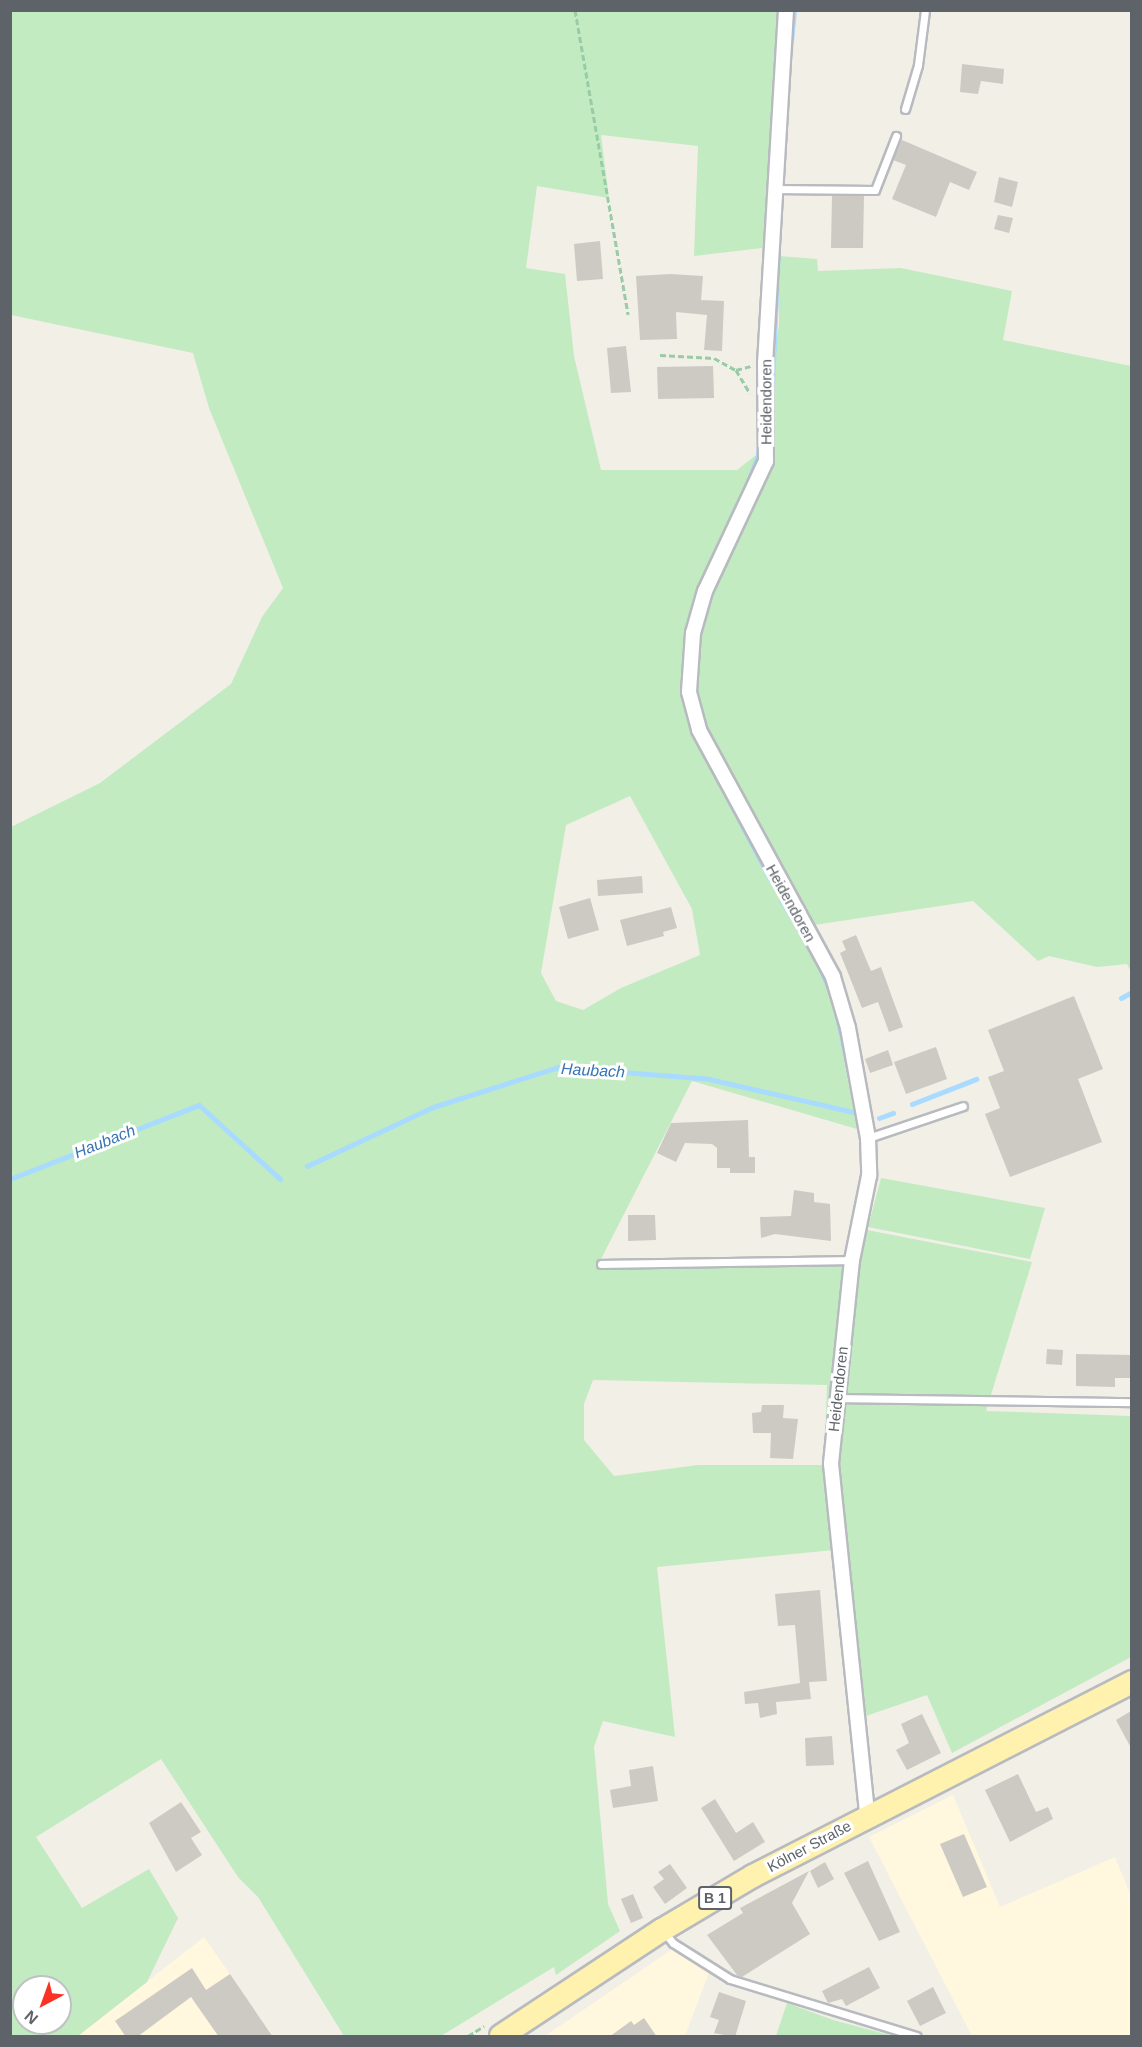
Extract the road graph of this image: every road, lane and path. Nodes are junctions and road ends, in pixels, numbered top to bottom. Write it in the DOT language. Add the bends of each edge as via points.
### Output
graph roads {
  1 [pos="575,10"];
  2 [pos="786,10"];
  3 [pos="925,10"];
  4 [pos="905,109"];
  5 [pos="896,136"];
  6 [pos="773,189"];
  7 [pos="628,314"];
  8 [pos="660,355"];
  9 [pos="736,370"];
  10 [pos="963,1106"];
  11 [pos="868,1138"];
  12 [pos="852,1260"];
  13 [pos="601,1264"];
  14 [pos="836,1398"];
  15 [pos="1131,1402"];
  16 [pos="1131,1682"];
  17 [pos="867,1815"];
  18 [pos="662,1930"];
  19 [pos="501,2037"];
  20 [pos="916,2037"];
  1 -- 7 [label="path"];
  2 -- 6 [label="street, Heidendoren"];
  3 -- 4 [label="lane" via="918,65"];
  5 -- 6 [label="lane" via="875,190"];
  6 -- 11 [label="street, Heidendoren" via="765,363 766,461 705,591 693,633 689,692 699,730 833,977 848,1028"];
  8 -- 9 [label="path" via="714,358"];
  10 -- 11 [label="lane"];
  11 -- 12 [label="street, Heidendoren" via="869,1176"];
  12 -- 13 [label="lane"];
  12 -- 14 [label="street, Heidendoren"];
  14 -- 15 [label="lane"];
  14 -- 17 [label="street, Heidendoren" via="831,1464"];
  16 -- 17 [label="main road, Kölner Straße / B 1"];
  17 -- 18 [label="main road, Kölner Straße / B 1"];
  18 -- 19 [label="main road, Kölner Straße / B 1"];
  18 -- 20 [label="lane" via="673,1943 730,1979"];
}
